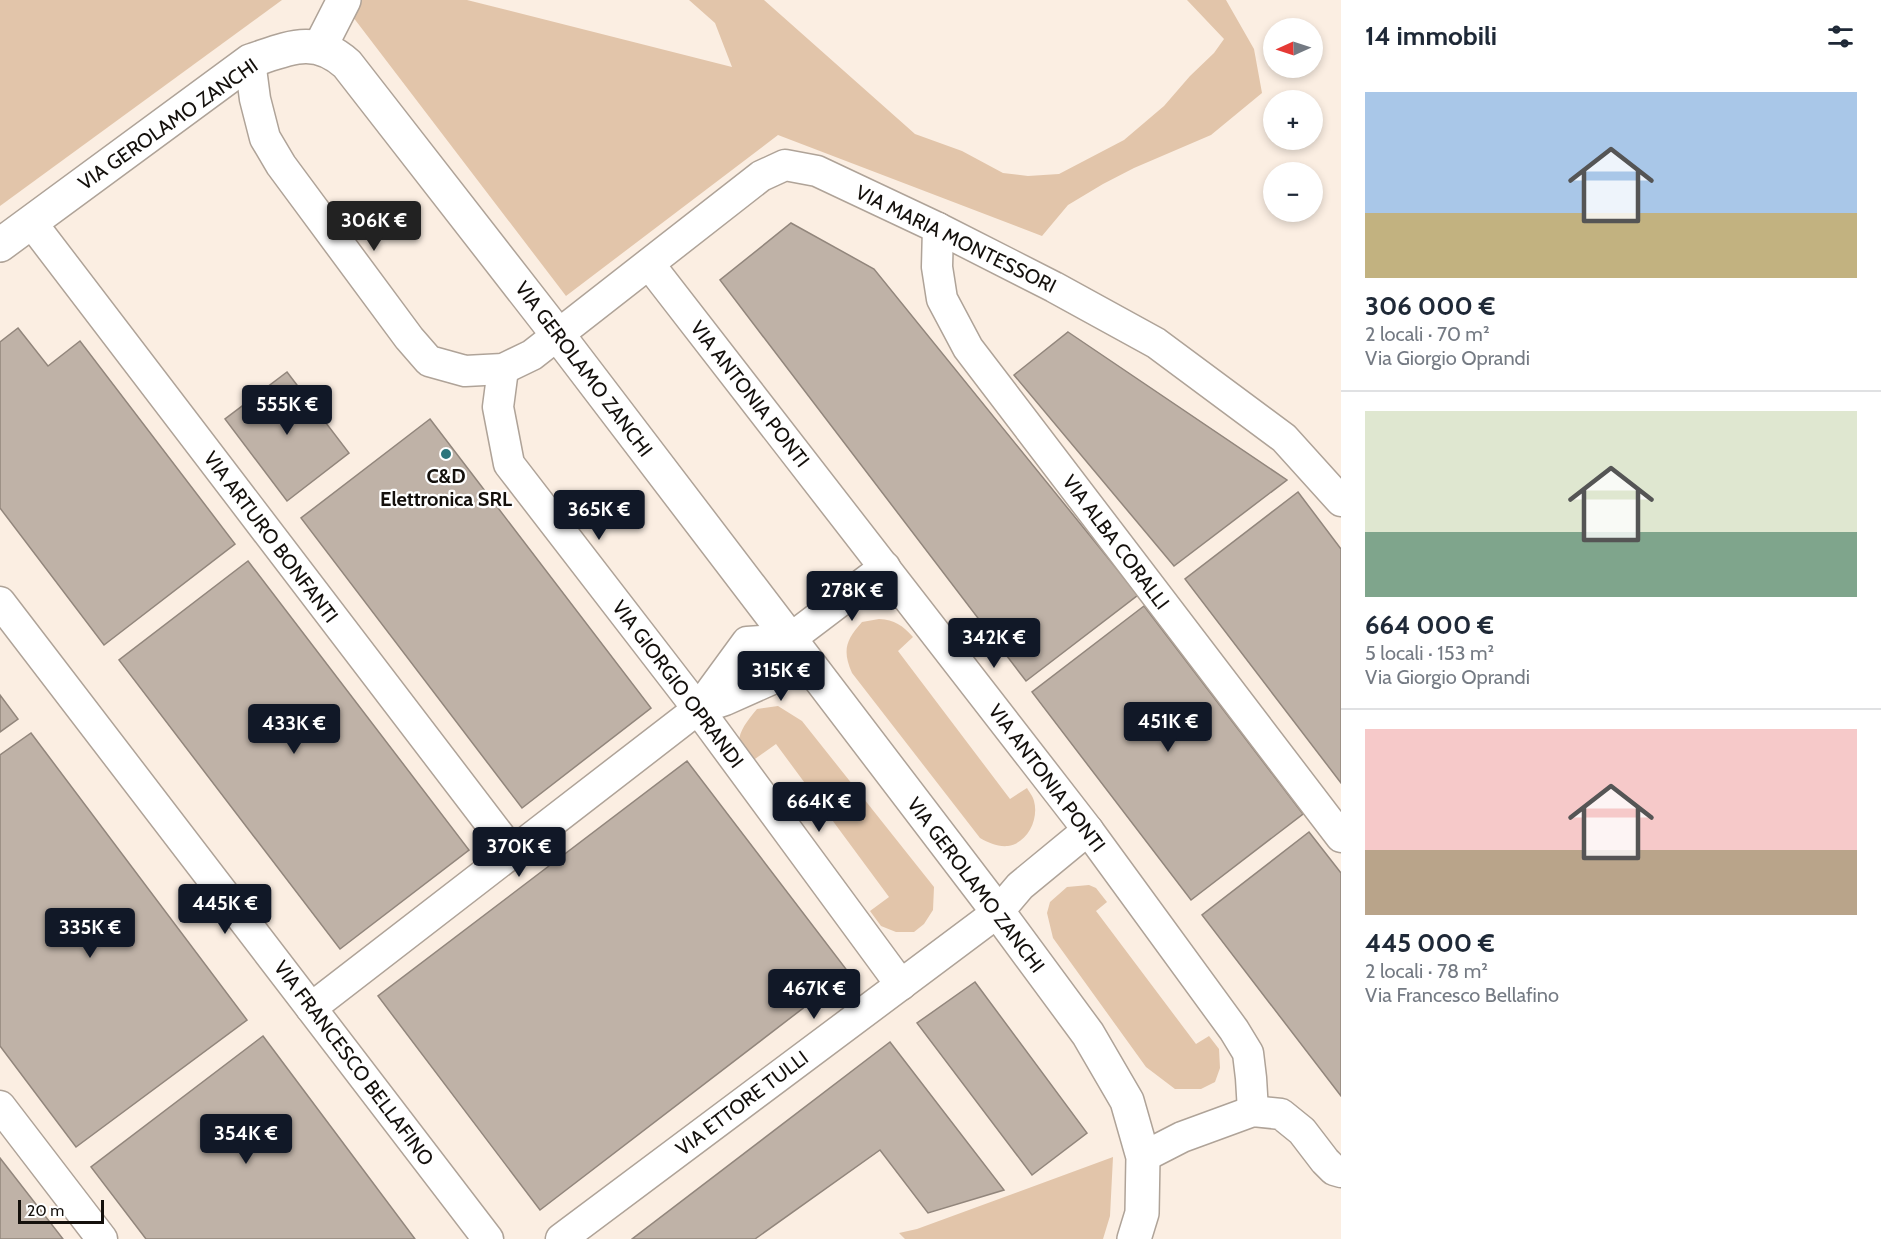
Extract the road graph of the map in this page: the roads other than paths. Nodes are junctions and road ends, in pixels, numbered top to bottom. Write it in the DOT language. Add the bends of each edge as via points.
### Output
graph roads {
  1 [pos="344,0"];
  2 [pos="320,47"];
  3 [pos="250,61"];
  4 [pos="31,222"];
  5 [pos="938,228"];
  6 [pos="0,245"];
  7 [pos="649,264"];
  8 [pos="558,334"];
  9 [pos="503,369"];
  10 [pos="1341,501"];
  11 [pos="885,567"];
  12 [pos="0,602"];
  13 [pos="790,639"];
  14 [pos="698,709"];
  15 [pos="1088,830"];
  16 [pos="1341,837"];
  17 [pos="512,852"];
  18 [pos="998,912"];
  19 [pos="901,985"];
  20 [pos="311,1008"];
  21 [pos="0,1106"];
  22 [pos="1253,1111"];
  23 [pos="1143,1157"];
  24 [pos="1341,1172"];
  25 [pos="102,1239"];
  26 [pos="488,1239"];
  27 [pos="561,1239"];
  28 [pos="1134,1239"];
  1 -- 2 [label="street"];
  2 -- 3 [label="street, VIA GEROLAMO ZANCHI" via="290,48"];
  2 -- 8 [label="street, VIA GEROLAMO ZANCHI" via="336,53 347,64"];
  3 -- 4 [label="street, VIA GEROLAMO ZANCHI"];
  3 -- 9 [label="street" via="266,138 280,165 409,338 429,361 465,371"];
  4 -- 6 [label="street, VIA GEROLAMO ZANCHI"];
  4 -- 17 [label="street, VIA ARTURO BONFANTI"];
  5 -- 7 [label="street, VIA MARIA MONTESSORI" via="818,171 785,165 761,176"];
  5 -- 10 [label="street, VIA MARIA MONTESSORI" via="1156,343 1284,438"];
  5 -- 16 [label="street, VIA ALBA CORALLI" via="937,267 942,299 968,348"];
  7 -- 8 [label="street, VIA MARIA MONTESSORI"];
  7 -- 11 [label="street, VIA ANTONIA PONTI"];
  8 -- 9 [label="street" via="532,355"];
  8 -- 13 [label="street, VIA GEROLAMO ZANCHI"];
  9 -- 14 [label="street, VIA GIORGIO OPRANDI" via="498,407 509,464"];
  11 -- 13 [label="street"];
  11 -- 15 [label="street, VIA ANTONIA PONTI"];
  12 -- 20 [label="street, VIA FRANCESCO BELLAFINO"];
  13 -- 14 [label="street" via="747,642"];
  13 -- 14 [label="street" via="790,671"];
  13 -- 18 [label="street, VIA GEROLAMO ZANCHI"];
  14 -- 17 [label="street"];
  14 -- 19 [label="street, VIA GIORGIO OPRANDI"];
  15 -- 18 [label="street, VIA ETTORE TULLI" via="1020,886"];
  15 -- 22 [label="street, VIA ANTONIA PONTI" via="1248,1053"];
  17 -- 20 [label="street"];
  18 -- 19 [label="street, VIA ETTORE TULLI"];
  18 -- 23 [label="street, VIA GEROLAMO ZANCHI" via="1088,1034 1127,1101"];
  19 -- 27 [label="street, VIA ETTORE TULLI"];
  20 -- 26 [label="street, VIA FRANCESCO BELLAFINO"];
  21 -- 25 [label="street"];
  22 -- 23 [label="street" via="1182,1137"];
  22 -- 24 [label="street" via="1281,1114 1302,1131 1329,1166"];
  23 -- 28 [label="street, VIA GEROLAMO ZANCHI" via="1142,1213"];
}
